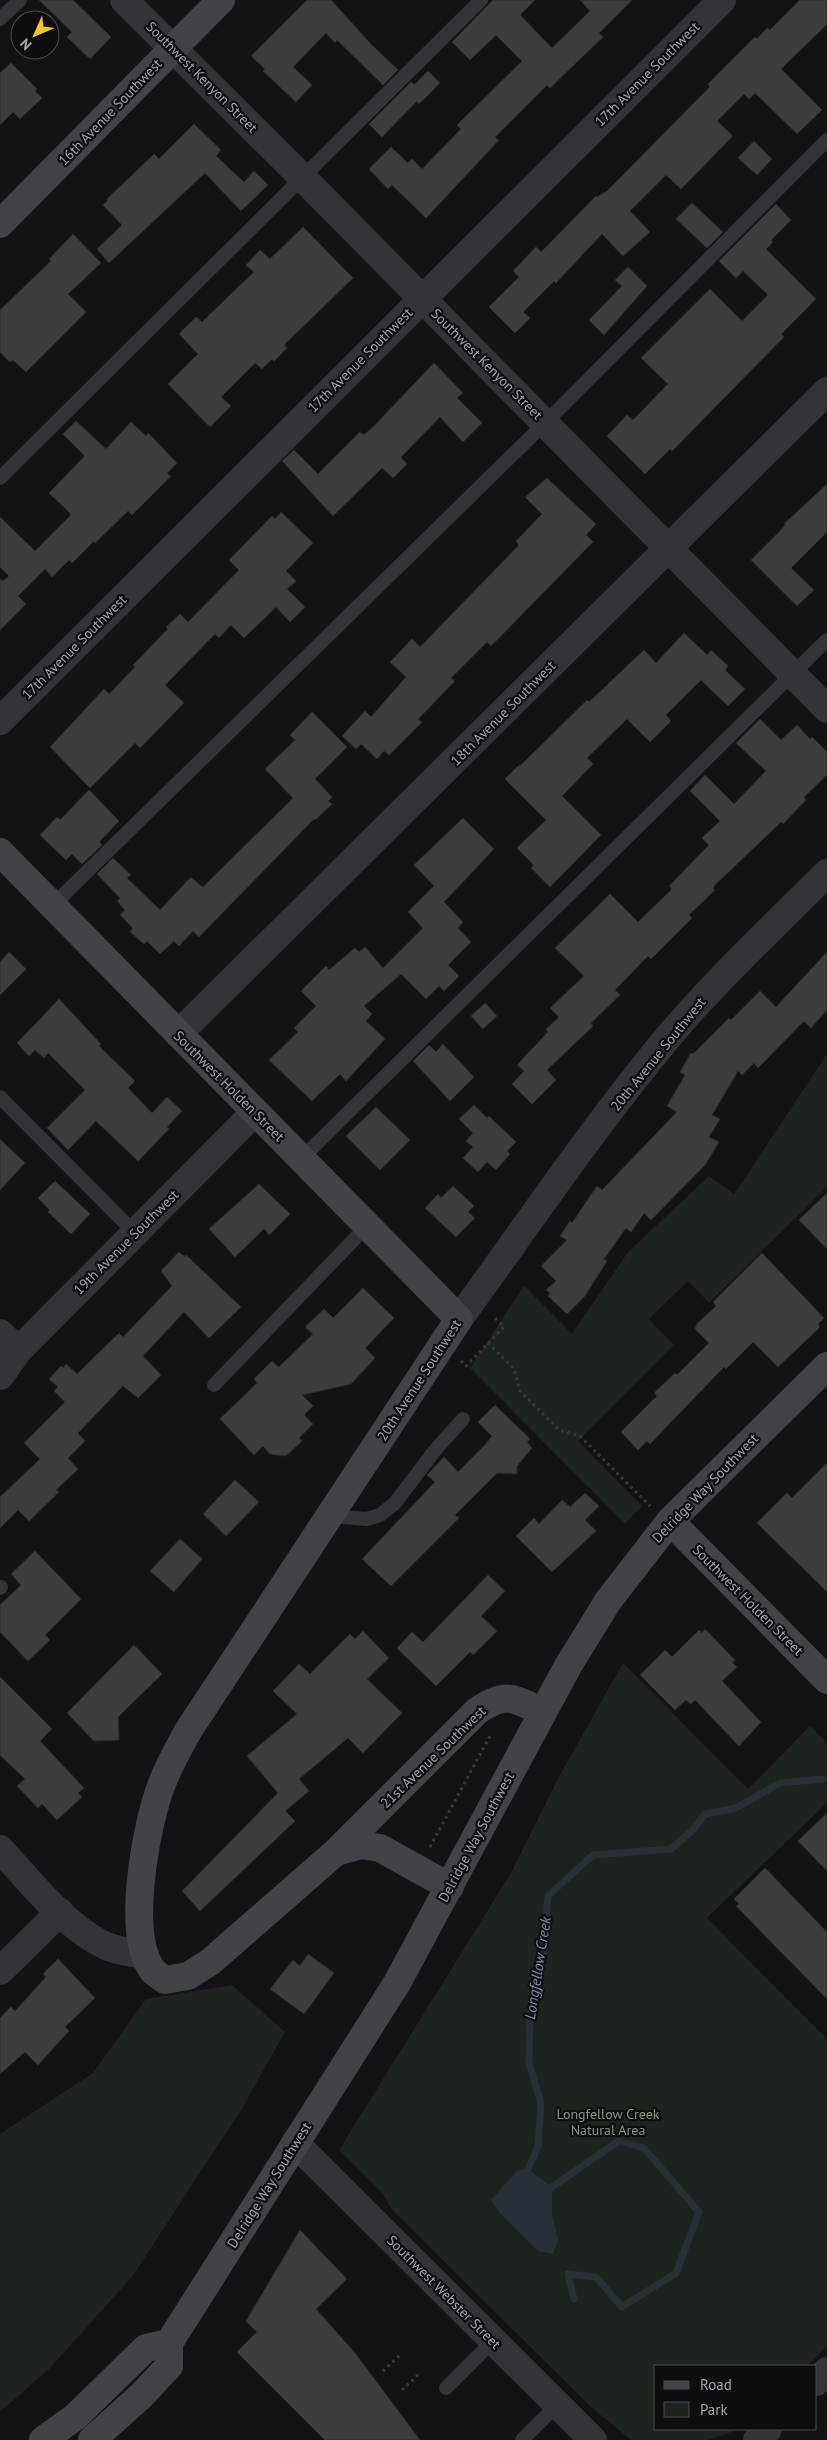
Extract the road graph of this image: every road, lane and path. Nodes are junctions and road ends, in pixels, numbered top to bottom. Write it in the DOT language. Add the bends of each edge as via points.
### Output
graph roads {
  1 [pos="20,0"];
  2 [pos="124,0"];
  3 [pos="220,0"];
  4 [pos="481,0"];
  5 [pos="722,0"];
  6 [pos="0,20"];
  7 [pos="173,48"];
  8 [pos="827,140"];
  9 [pos="303,178"];
  10 [pos="0,224"];
  11 [pos="421,299"];
  12 [pos="827,391"];
  13 [pos="545,423"];
  14 [pos="0,478"];
  15 [pos="670,548"];
  16 [pos="827,640"];
  17 [pos="793,675"];
  18 [pos="827,709"];
  19 [pos="0,721"];
  20 [pos="0,852"];
  21 [pos="827,873"];
  22 [pos="52,906"];
  23 [pos="178,1034"];
  24 [pos="0,1097"];
  25 [pos="256,1112"];
  26 [pos="301,1158"];
  27 [pos="368,1225"];
  28 [pos="135,1233"];
  29 [pos="493,1316"];
  30 [pos="459,1318"];
  31 [pos="9,1342"];
  32 [pos="488,1343"];
  33 [pos="458,1359"];
  34 [pos="827,1366"];
  35 [pos="0,1376"];
  36 [pos="214,1385"];
  37 [pos="463,1419"];
  38 [pos="660,1514"];
  39 [pos="329,1516"];
  40 [pos="827,1680"];
  41 [pos="543,1712"];
  42 [pos="495,1727"];
  43 [pos="438,1832"];
  44 [pos="444,1836"];
  45 [pos="430,1846"];
  46 [pos="0,1849"];
  47 [pos="336,1852"];
  48 [pos="450,1887"];
  49 [pos="60,1912"];
  50 [pos="144,1955"];
  51 [pos="0,1970"];
  52 [pos="295,2143"];
  53 [pos="493,2341"];
  54 [pos="169,2343"];
  55 [pos="400,2355"];
  56 [pos="383,2371"];
  57 [pos="827,2371"];
  58 [pos="418,2374"];
  59 [pos="817,2381"];
  60 [pos="446,2388"];
  61 [pos="402,2390"];
  62 [pos="557,2405"];
  63 [pos="72,2428"];
  64 [pos="767,2430"];
  65 [pos="44,2440"];
  66 [pos="92,2440"];
  67 [pos="522,2440"];
  68 [pos="593,2440"];
  69 [pos="757,2440"];
  1 -- 6 [label="lane"];
  2 -- 7 [label="street, Southwest Kenyon Street"];
  3 -- 7 [label="street, 16th Avenue Southwest"];
  4 -- 9 [label="lane"];
  5 -- 11 [label="street, 17th Avenue Southwest"];
  7 -- 9 [label="street, Southwest Kenyon Street"];
  7 -- 10 [label="street, 16th Avenue Southwest"];
  8 -- 13 [label="lane"];
  9 -- 11 [label="street, Southwest Kenyon Street"];
  9 -- 14 [label="lane"];
  11 -- 13 [label="street, Southwest Kenyon Street"];
  11 -- 19 [label="street, 17th Avenue Southwest"];
  12 -- 15 [label="street, 18th Avenue Southwest"];
  13 -- 15 [label="street, Southwest Kenyon Street"];
  13 -- 22 [label="lane"];
  15 -- 17 [label="street, Southwest Kenyon Street"];
  15 -- 23 [label="street, 18th Avenue Southwest"];
  16 -- 17 [label="lane"];
  17 -- 18 [label="street, Southwest Kenyon Street"];
  17 -- 26 [label="lane"];
  20 -- 22 [label="street, Southwest Holden Street"];
  21 -- 30 [label="street, 20th Avenue Southwest" via="713,987 670,1035 634,1079"];
  22 -- 23 [label="street, Southwest Holden Street"];
  23 -- 25 [label="street, Southwest Holden Street"];
  24 -- 28 [label="lane"];
  25 -- 26 [label="street, Southwest Holden Street"];
  25 -- 28 [label="street, 19th Avenue Southwest"];
  26 -- 27 [label="street, Southwest Holden Street"];
  27 -- 30 [label="street, Southwest Holden Street"];
  27 -- 36 [label="lane"];
  28 -- 31 [label="street, 19th Avenue Southwest"];
  29 -- 32 [label="path" via="504,1328"];
  30 -- 39 [label="street, 20th Avenue Southwest"];
  31 -- 35 [label="street, 19th Avenue Southwest"];
  32 -- 33 [label="path" via="466,1366"];
  32 -- 38 [label="path" via="514,1369 520,1390 559,1430 580,1436"];
  34 -- 38 [label="street, Delridge Way Southwest"];
  37 -- 39 [label="lane" via="395,1503 380,1515 367,1519"];
  38 -- 40 [label="street, Southwest Holden Street"];
  38 -- 41 [label="street, Delridge Way Southwest" via="583,1639"];
  39 -- 50 [label="street, 20th Avenue Southwest" via="188,1730 169,1768 157,1800 141,1884 139,1916"];
  41 -- 47 [label="street, 21st Avenue Southwest" via="511,1698 496,1698 477,1711"];
  41 -- 48 [label="street, Delridge Way Southwest"];
  42 -- 43 [label="path"];
  43 -- 44 [label="path"];
  43 -- 45 [label="path"];
  46 -- 49 [label="street"];
  47 -- 48 [label="street, 21st Avenue Southwest" via="361,1845 380,1848"];
  47 -- 50 [label="street, 21st Avenue Southwest" via="232,1944 188,1976 165,1980 153,1971"];
  48 -- 52 [label="street, Delridge Way Southwest" via="397,1983"];
  49 -- 50 [label="street" via="99,1943"];
  49 -- 51 [label="street"];
  52 -- 53 [label="street, Southwest Webster Street"];
  52 -- 54 [label="street, Delridge Way Southwest"];
  53 -- 60 [label="lane"];
  53 -- 62 [label="street, Southwest Webster Street"];
  54 -- 63 [label="street" via="146,2348"];
  54 -- 66 [label="street, Delridge Way Southwest" via="169,2366"];
  55 -- 56 [label="path"];
  57 -- 59 [label="street"];
  58 -- 61 [label="path"];
  62 -- 67 [label="lane"];
  62 -- 68 [label="street, Southwest Webster Street"];
  63 -- 65 [label="street"];
  64 -- 69 [label="street"];
}
